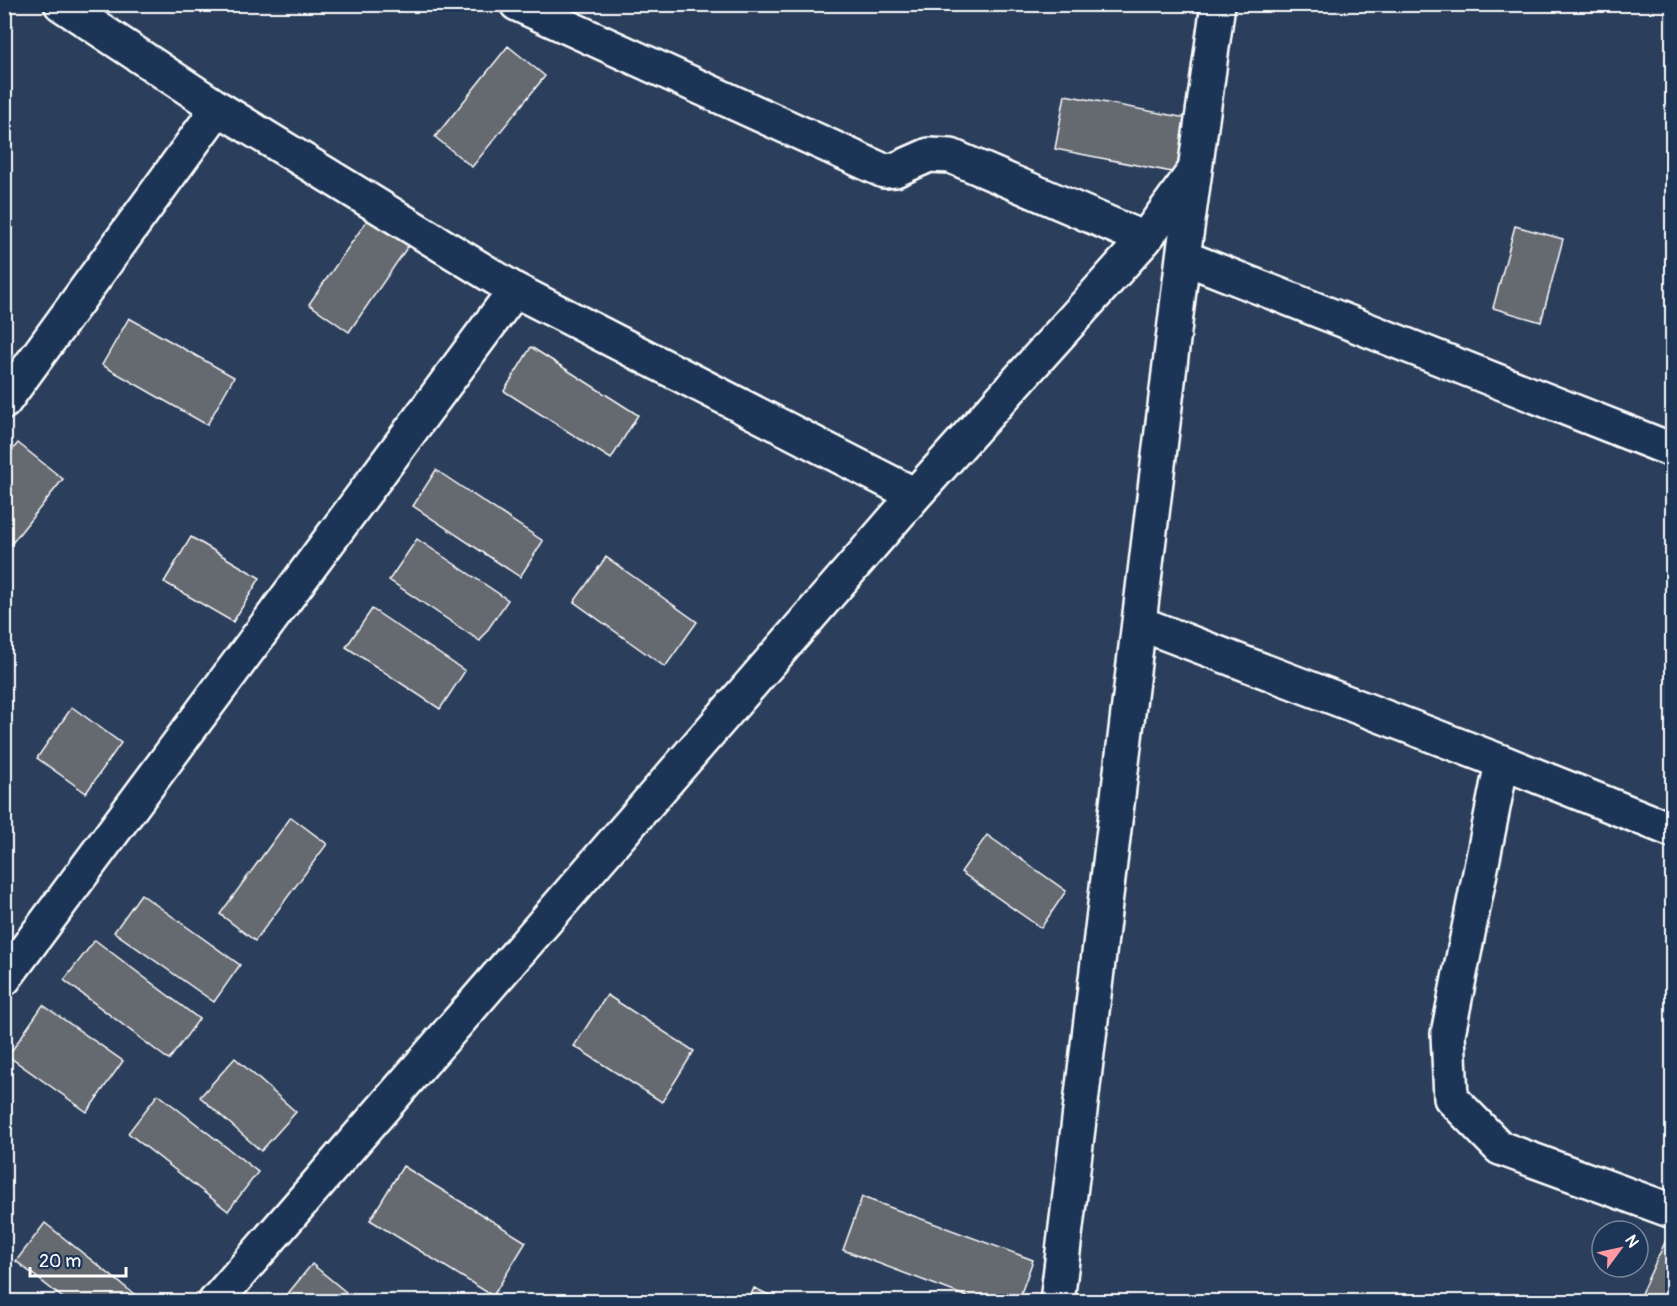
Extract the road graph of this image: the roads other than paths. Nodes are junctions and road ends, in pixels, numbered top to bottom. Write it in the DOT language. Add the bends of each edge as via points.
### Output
graph roads {
  1 [pos="61,4"];
  2 [pos="518,4"];
  3 [pos="1218,4"];
  4 [pos="218,108"];
  5 [pos="1195,170"];
  6 [pos="1145,239"];
  7 [pos="1183,257"];
  8 [pos="515,290"];
  9 [pos="8,389"];
  10 [pos="1672,450"];
  11 [pos="915,495"];
  12 [pos="1139,623"];
  13 [pos="1502,762"];
  14 [pos="1672,831"];
  15 [pos="4,979"];
  16 [pos="1672,1211"];
  17 [pos="215,1302"];
  18 [pos="1057,1302"];
  1 -- 4 [label="street"];
  2 -- 6 [label="street" via="884,171 929,155 951,156"];
  3 -- 5 [label="street"];
  4 -- 8 [label="street"];
  4 -- 9 [label="street"];
  5 -- 6 [label="street"];
  5 -- 7 [label="street"];
  6 -- 11 [label="street"];
  7 -- 10 [label="street"];
  7 -- 12 [label="street"];
  8 -- 11 [label="street"];
  8 -- 15 [label="street"];
  11 -- 17 [label="street"];
  12 -- 13 [label="street"];
  12 -- 18 [label="street"];
  13 -- 14 [label="street"];
  13 -- 16 [label="street" via="1448,1034 1451,1098 1500,1148"];
}
